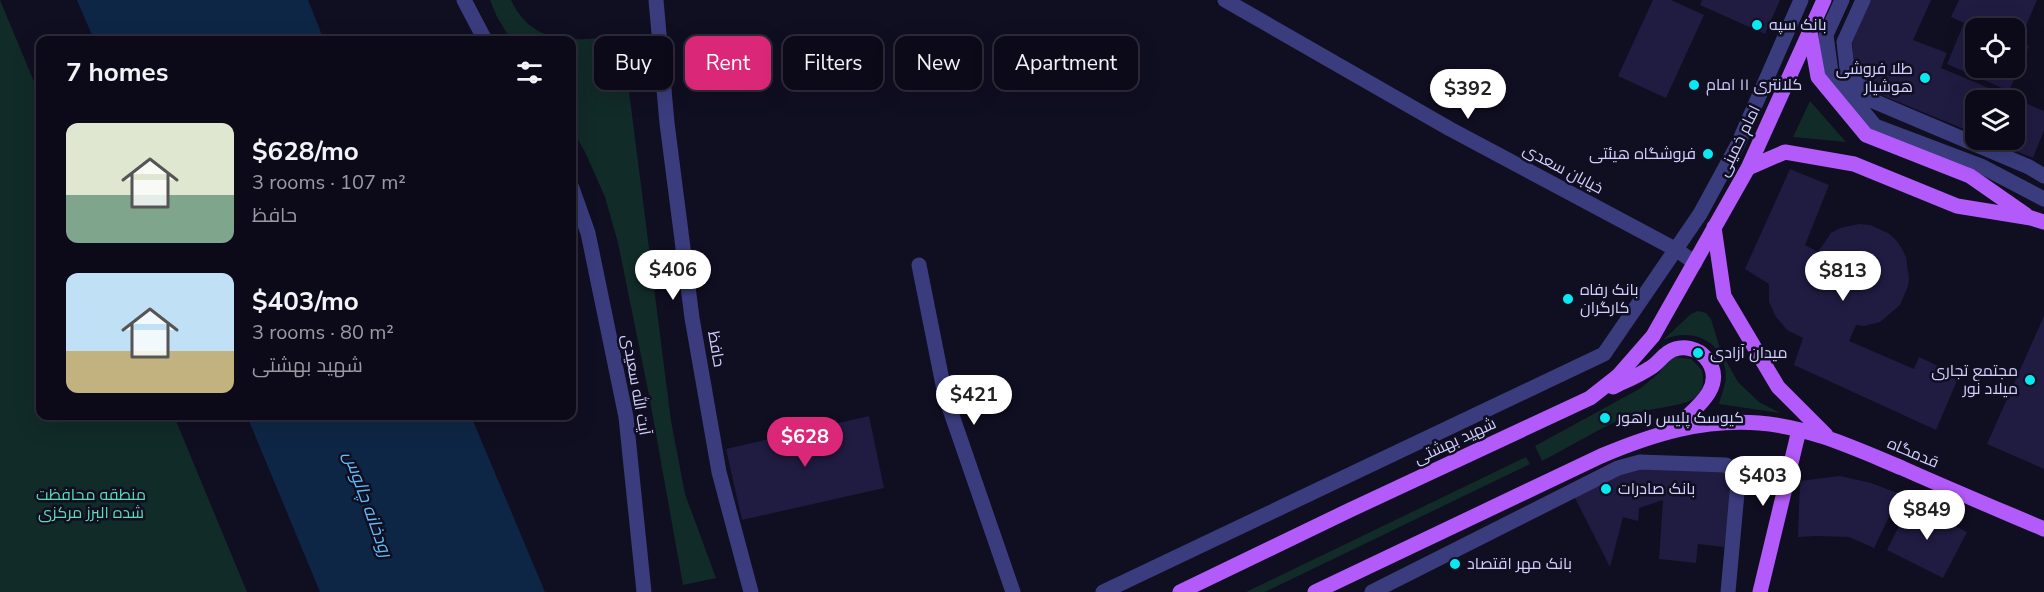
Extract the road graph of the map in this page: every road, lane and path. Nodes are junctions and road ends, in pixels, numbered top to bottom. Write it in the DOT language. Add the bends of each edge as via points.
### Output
graph roads {
  1 [pos="464,0"];
  2 [pos="656,0"];
  3 [pos="1225,0"];
  4 [pos="1802,0"];
  5 [pos="1824,0"];
  6 [pos="1842,0"];
  7 [pos="1863,0"];
  8 [pos="1810,32"];
  9 [pos="483,36"];
  10 [pos="1748,168"];
  11 [pos="2044,176"];
  12 [pos="576,199"];
  13 [pos="2044,199"];
  14 [pos="2038,220"];
  15 [pos="1714,227"];
  16 [pos="1677,250"];
  17 [pos="1695,263"];
  18 [pos="919,265"];
  19 [pos="1590,398"];
  20 [pos="1672,430"];
  21 [pos="1799,430"];
  22 [pos="1826,436"];
  23 [pos="2044,529"];
  24 [pos="644,592"];
  25 [pos="751,592"];
  26 [pos="1013,592"];
  27 [pos="1103,592"];
  28 [pos="1180,592"];
  29 [pos="1315,592"];
  30 [pos="1372,592"];
  31 [pos="1728,592"];
  32 [pos="1760,592"];
  1 -- 9 [label="street"];
  2 -- 25 [label="street, حافظ" via="692,318 719,472"];
  3 -- 16 [label="street, خیابان سعدی" via="1450,129"];
  4 -- 16 [label="street" via="1738,144"];
  5 -- 8 [label="main road, امام خمینی"];
  6 -- 13 [label="street" via="1826,35 1831,72 1875,126 1981,166"];
  7 -- 11 [label="street" via="1844,42 1847,69 1871,100"];
  8 -- 10 [label="main road, امام خمینی"];
  8 -- 14 [label="main road" via="1818,77 1866,135 1970,176"];
  10 -- 14 [label="main road" via="1785,152 1843,162 1957,206"];
  10 -- 15 [label="main road, امام خمینی"];
  12 -- 24 [label="street, آیت الله سعیدی" via="588,233 626,417"];
  15 -- 17 [label="main road, امام خمینی"];
  15 -- 22 [label="main road" via="1724,296 1778,387"];
  16 -- 17 [label="street, خیابان سعدی"];
  16 -- 27 [label="street" via="1604,354"];
  17 -- 19 [label="main road, شهید بهشتی" via="1653,336 1618,376"];
  18 -- 26 [label="street" via="945,395"];
  19 -- 20 [label="main road" via="1653,367 1666,353 1684,348 1694,350 1702,354 1712,370 1712,389"];
  19 -- 28 [label="main road, شهید بهشتی"];
  20 -- 21 [label="main road" via="1759,423"];
  20 -- 29 [label="main road" via="1601,456"];
  21 -- 22 [label="main road, قدمگاه"];
  21 -- 32 [label="main road"];
  22 -- 23 [label="main road, قدمگاه"];
  30 -- 31 [label="street" via="1618,468 1640,462 1726,465 1734,472 1738,482"];
}
